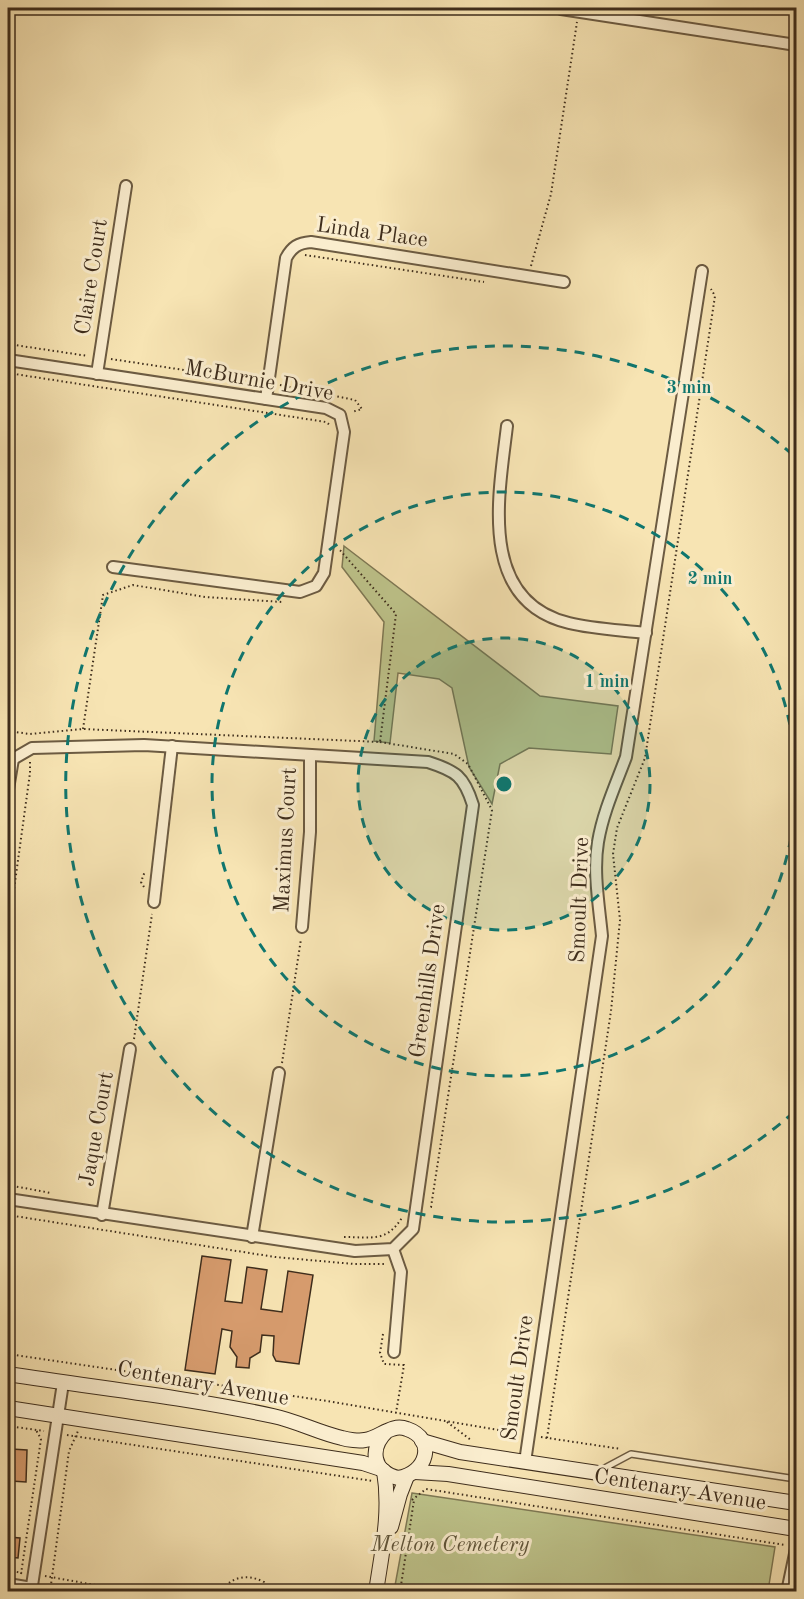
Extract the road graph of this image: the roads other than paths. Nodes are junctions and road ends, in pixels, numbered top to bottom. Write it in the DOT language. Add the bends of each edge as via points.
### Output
graph roads {
  1 [pos="561,9"];
  2 [pos="796,45"];
  3 [pos="126,186"];
  4 [pos="702,271"];
  5 [pos="564,282"];
  6 [pos="8,360"];
  7 [pos="97,374"];
  8 [pos="266,399"];
  9 [pos="507,426"];
  10 [pos="113,567"];
  11 [pos="646,633"];
  12 [pos="172,746"];
  13 [pos="305,755"];
  14 [pos="10,757"];
  15 [pos="8,789"];
  16 [pos="154,902"];
  17 [pos="302,927"];
  18 [pos="130,1049"];
  19 [pos="279,1072"];
  20 [pos="8,1199"];
  21 [pos="102,1215"];
  22 [pos="252,1237"];
  23 [pos="393,1249"];
  24 [pos="394,1352"];
  25 [pos="8,1374"];
  26 [pos="63,1383"];
  27 [pos="8,1408"];
  28 [pos="59,1416"];
  29 [pos="387,1431"];
  30 [pos="422,1441"];
  31 [pos="525,1462"];
  32 [pos="383,1470"];
  33 [pos="597,1473"];
  34 [pos="411,1474"];
  35 [pos="796,1479"];
  36 [pos="519,1487"];
  37 [pos="796,1503"];
  38 [pos="796,1529"];
  39 [pos="383,1546"];
  40 [pos="796,1549"];
  41 [pos="13,1585"];
  42 [pos="31,1590"];
  43 [pos="376,1592"];
  44 [pos="787,1592"];
  1 -- 2 [label="street"];
  3 -- 7 [label="street, Claire Court"];
  4 -- 11 [label="street, Smoult Drive"];
  5 -- 8 [label="street, Linda Place" via="300,243 289,253"];
  6 -- 7 [label="street, McBurnie Drive"];
  7 -- 8 [label="street, McBurnie Drive"];
  8 -- 10 [label="street, McBurnie Drive" via="326,408 340,415 344,432 324,573 316,586 300,592"];
  9 -- 11 [label="street" via="497,516 500,549 527,601 544,614 569,623"];
  11 -- 31 [label="street, Smoult Drive" via="626,757 598,843 597,892 602,936"];
  12 -- 13 [label="street, Greenhills Drive"];
  12 -- 14 [label="street, Greenhills Drive" via="32,748"];
  12 -- 16 [label="street"];
  13 -- 17 [label="street, Maximus Court" via="310,832"];
  13 -- 23 [label="street, Greenhills Drive" via="428,762 448,769 466,782 473,805 413,1229"];
  14 -- 15 [label="street"];
  18 -- 21 [label="street, Jaque Court"];
  19 -- 22 [label="street"];
  20 -- 21 [label="street"];
  21 -- 22 [label="street"];
  22 -- 23 [label="street" via="355,1251"];
  23 -- 24 [label="street" via="401,1272"];
  25 -- 26 [label="street, Centenary Avenue"];
  26 -- 28 [label="street"];
  26 -- 29 [label="street, Centenary Avenue" via="274,1416 342,1438 365,1440"];
  27 -- 28 [label="street"];
  28 -- 32 [label="street" via="363,1463"];
  28 -- 42 [label="street"];
  29 -- 30 [label="street" via="404,1427"];
  29 -- 32 [label="street" via="375,1446 374,1455"];
  30 -- 31 [label="street, Centenary Avenue" via="440,1448"];
  30 -- 34 [label="street" via="424,1458"];
  31 -- 33 [label="street, Centenary Avenue"];
  31 -- 36 [label="street"];
  32 -- 34 [label="street" via="398,1478"];
  32 -- 39 [label="street" via="388,1492"];
  33 -- 35 [label="lane, Centenary Avenue" via="631,1454"];
  33 -- 37 [label="street, Centenary Avenue"];
  34 -- 36 [label="street, Centenary Avenue" via="448,1474"];
  34 -- 39 [label="street"];
  36 -- 38 [label="street, Centenary Avenue"];
  39 -- 43 [label="street"];
  40 -- 44 [label="street"];
  41 -- 42 [label="street"];
}
